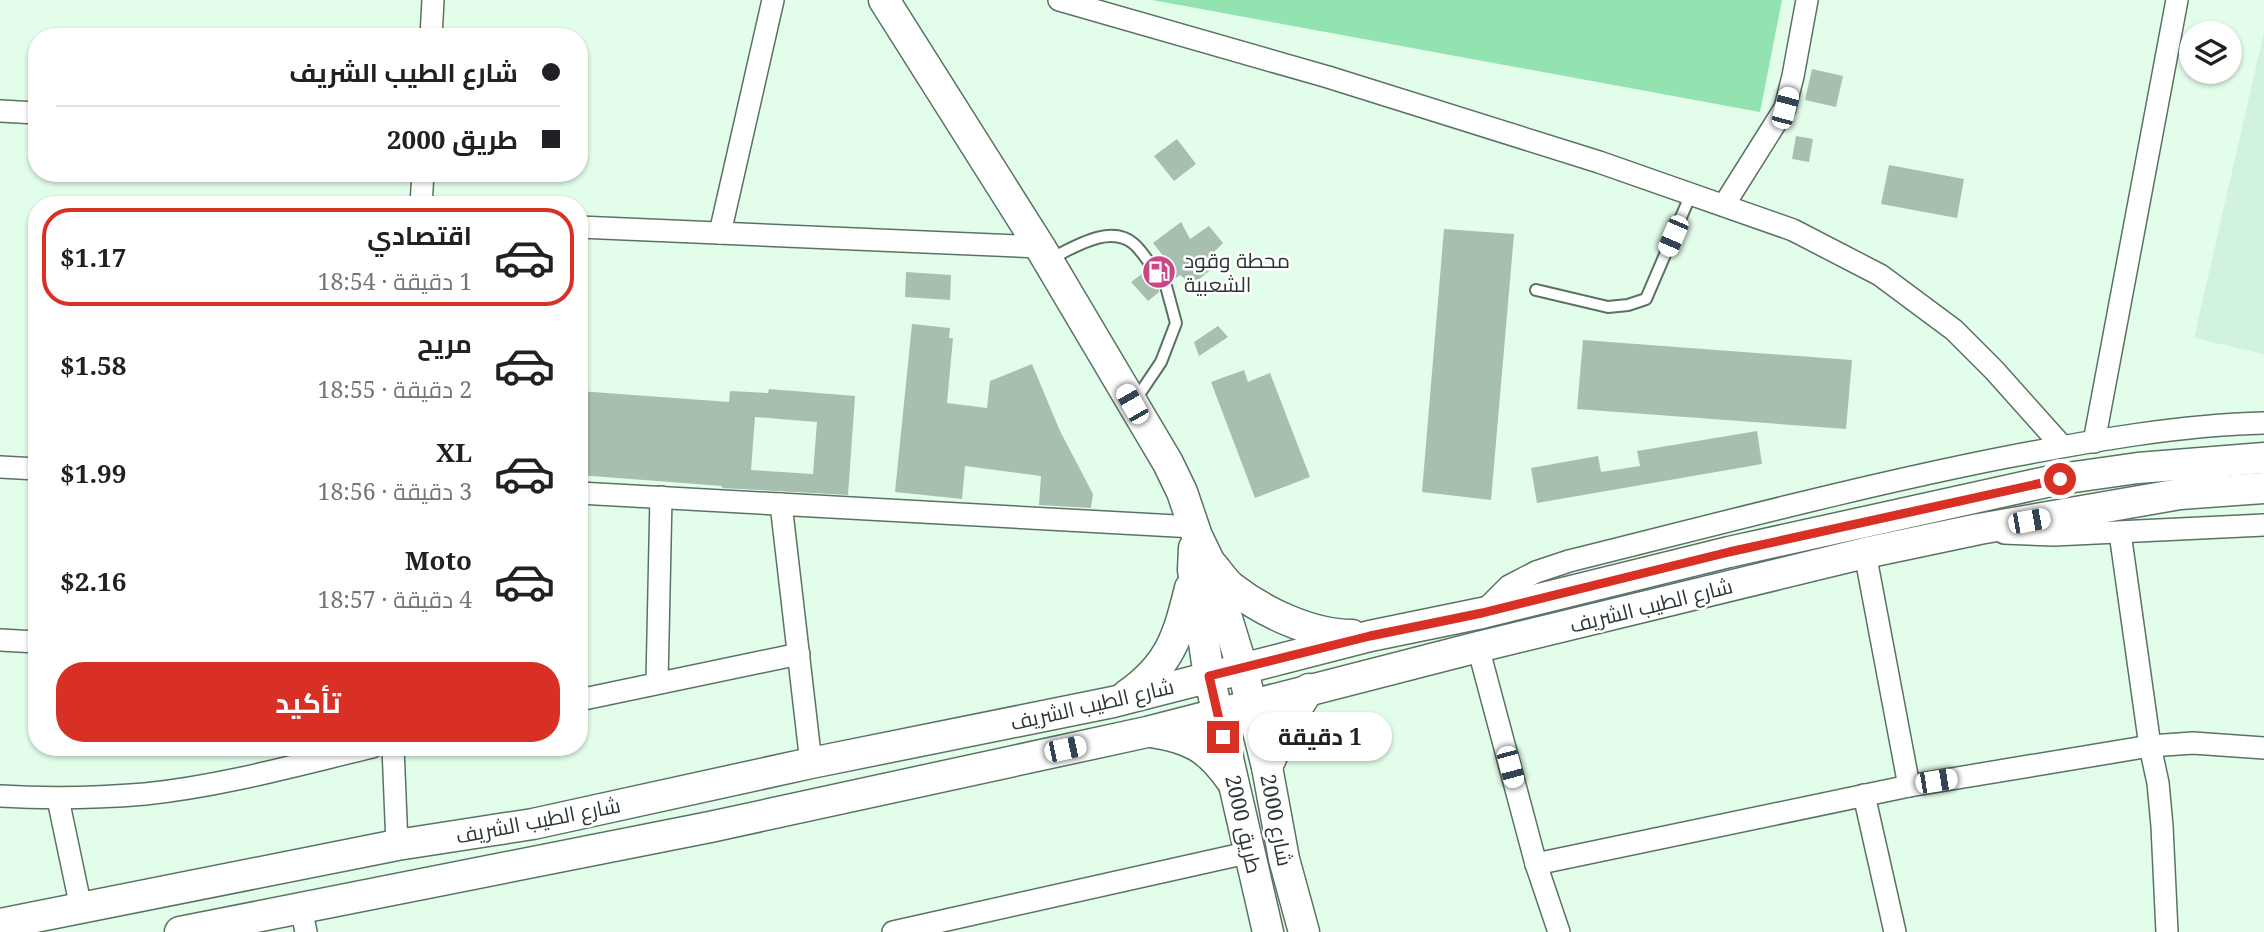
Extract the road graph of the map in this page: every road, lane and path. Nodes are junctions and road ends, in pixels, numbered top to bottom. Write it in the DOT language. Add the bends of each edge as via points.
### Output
graph roads {
  1 [pos="433,0"];
  2 [pos="773,0"];
  3 [pos="884,0"];
  4 [pos="1059,0"];
  5 [pos="1807,0"];
  6 [pos="2177,0"];
  7 [pos="431,28"];
  8 [pos="0,111"];
  9 [pos="28,113"];
  10 [pos="1690,194"];
  11 [pos="1724,205"];
  12 [pos="588,227"];
  13 [pos="720,233"];
  14 [pos="1044,253"];
  15 [pos="1152,266"];
  16 [pos="1166,286"];
  17 [pos="1536,290"];
  18 [pos="1132,404"];
  19 [pos="2264,423"];
  20 [pos="2094,442"];
  21 [pos="2062,446"];
  22 [pos="2264,458"];
  23 [pos="0,467"];
  24 [pos="28,469"];
  25 [pos="2264,488"];
  26 [pos="588,493"];
  27 [pos="661,497"];
  28 [pos="781,505"];
  29 [pos="2264,525"];
  30 [pos="1979,529"];
  31 [pos="1195,532"];
  32 [pos="2120,533"];
  33 [pos="1865,553"];
  34 [pos="1202,566"];
  35 [pos="1482,613"];
  36 [pos="1370,636"];
  37 [pos="0,640"];
  38 [pos="28,642"];
  39 [pos="1478,647"];
  40 [pos="799,653"];
  41 [pos="1242,667"];
  42 [pos="1209,676"];
  43 [pos="657,682"];
  44 [pos="1309,689"];
  45 [pos="588,698"];
  46 [pos="1112,702"];
  47 [pos="1251,705"];
  48 [pos="1217,713"];
  49 [pos="1147,732"];
  50 [pos="2150,746"];
  51 [pos="2264,748"];
  52 [pos="334,756"];
  53 [pos="393,756"];
  54 [pos="811,763"];
  55 [pos="1267,767"];
  56 [pos="1909,786"];
  57 [pos="1864,795"];
  58 [pos="0,796"];
  59 [pos="58,799"];
  60 [pos="1240,807"];
  61 [pos="397,845"];
  62 [pos="1251,852"];
  63 [pos="1536,864"];
  64 [pos="81,908"];
  65 [pos="304,919"];
  66 [pos="0,924"];
  67 [pos="180,932"];
  68 [pos="893,932"];
  69 [pos="1268,932"];
  70 [pos="1304,932"];
  71 [pos="1559,932"];
  72 [pos="1895,932"];
  73 [pos="2167,932"];
  1 -- 7 [label="street"];
  2 -- 13 [label="street"];
  3 -- 14 [label="main road"];
  4 -- 10 [label="street" via="1328,77"];
  5 -- 11 [label="street" via="1785,108"];
  6 -- 20 [label="street"];
  8 -- 9 [label="street"];
  10 -- 11 [label="street"];
  10 -- 17 [label="lane" via="1646,299 1608,307"];
  11 -- 21 [label="street" via="1793,230 1880,275 1954,330"];
  12 -- 13 [label="street"];
  13 -- 14 [label="street"];
  14 -- 15 [label="lane" via="1111,234 1132,243"];
  14 -- 18 [label="main road"];
  16 -- 18 [label="lane" via="1176,323 1161,362"];
  18 -- 31 [label="main road" via="1168,463"];
  19 -- 20 [label="street" via="2212,425"];
  20 -- 21 [label="street"];
  21 -- 35 [label="street" via="1926,473 1569,561 1509,586"];
  22 -- 35 [label="main road, شارع الطيب الشريف" via="2060,479 1729,552"];
  23 -- 24 [label="street"];
  25 -- 30 [label="main road, شارع الطيب الشريف" via="2180,494"];
  26 -- 27 [label="street"];
  27 -- 28 [label="street"];
  27 -- 43 [label="street"];
  28 -- 31 [label="street"];
  28 -- 40 [label="street"];
  29 -- 32 [label="street"];
  30 -- 32 [label="street" via="2054,536"];
  30 -- 33 [label="main road, شارع الطيب الشريف"];
  31 -- 34 [label="main road"];
  32 -- 50 [label="street"];
  33 -- 39 [label="main road, شارع الطيب الشريف"];
  33 -- 56 [label="street"];
  34 -- 36 [label="main road" via="1287,619 1324,633"];
  34 -- 41 [label="main road, شارع 2000"];
  34 -- 42 [label="main road, طريق 2000"];
  34 -- 46 [label="main road" via="1171,650 1143,683"];
  35 -- 36 [label="main road, شارع الطيب الشريف"];
  36 -- 41 [label="main road, شارع الطيب الشريف"];
  37 -- 38 [label="street"];
  39 -- 44 [label="main road, شارع الطيب الشريف"];
  39 -- 63 [label="street"];
  40 -- 43 [label="street"];
  40 -- 54 [label="street"];
  41 -- 42 [label="main road, شارع الطيب الشريف"];
  41 -- 47 [label="main road, شارع 2000"];
  42 -- 46 [label="main road, شارع الطيب الشريف"];
  42 -- 48 [label="main road, طريق 2000"];
  43 -- 45 [label="street"];
  44 -- 47 [label="main road, شارع الطيب الشريف"];
  44 -- 55 [label="main road"];
  46 -- 54 [label="main road, شارع الطيب الشريف"];
  47 -- 48 [label="main road, شارع الطيب الشريف"];
  47 -- 55 [label="main road, شارع 2000"];
  48 -- 49 [label="main road, شارع الطيب الشريف"];
  48 -- 60 [label="main road, طريق 2000"];
  49 -- 60 [label="main road" via="1198,745 1218,761"];
  49 -- 65 [label="main road, شارع الطيب الشريف"];
  50 -- 51 [label="street" via="2193,743"];
  50 -- 56 [label="street"];
  50 -- 73 [label="street" via="2162,826"];
  52 -- 59 [label="street" via="231,780 147,793"];
  53 -- 61 [label="street"];
  54 -- 61 [label="main road, شارع الطيب الشريف" via="533,824"];
  55 -- 70 [label="main road, شارع 2000" via="1284,859"];
  56 -- 57 [label="street"];
  57 -- 63 [label="street"];
  57 -- 72 [label="street"];
  58 -- 59 [label="street"];
  59 -- 64 [label="street"];
  60 -- 62 [label="main road, طريق 2000"];
  61 -- 64 [label="main road, شارع الطيب الشريف"];
  62 -- 68 [label="street"];
  62 -- 69 [label="main road, طريق 2000"];
  63 -- 71 [label="street"];
  64 -- 66 [label="main road, شارع الطيب الشريف"];
  65 -- 67 [label="main road, شارع الطيب الشريف"];
}
